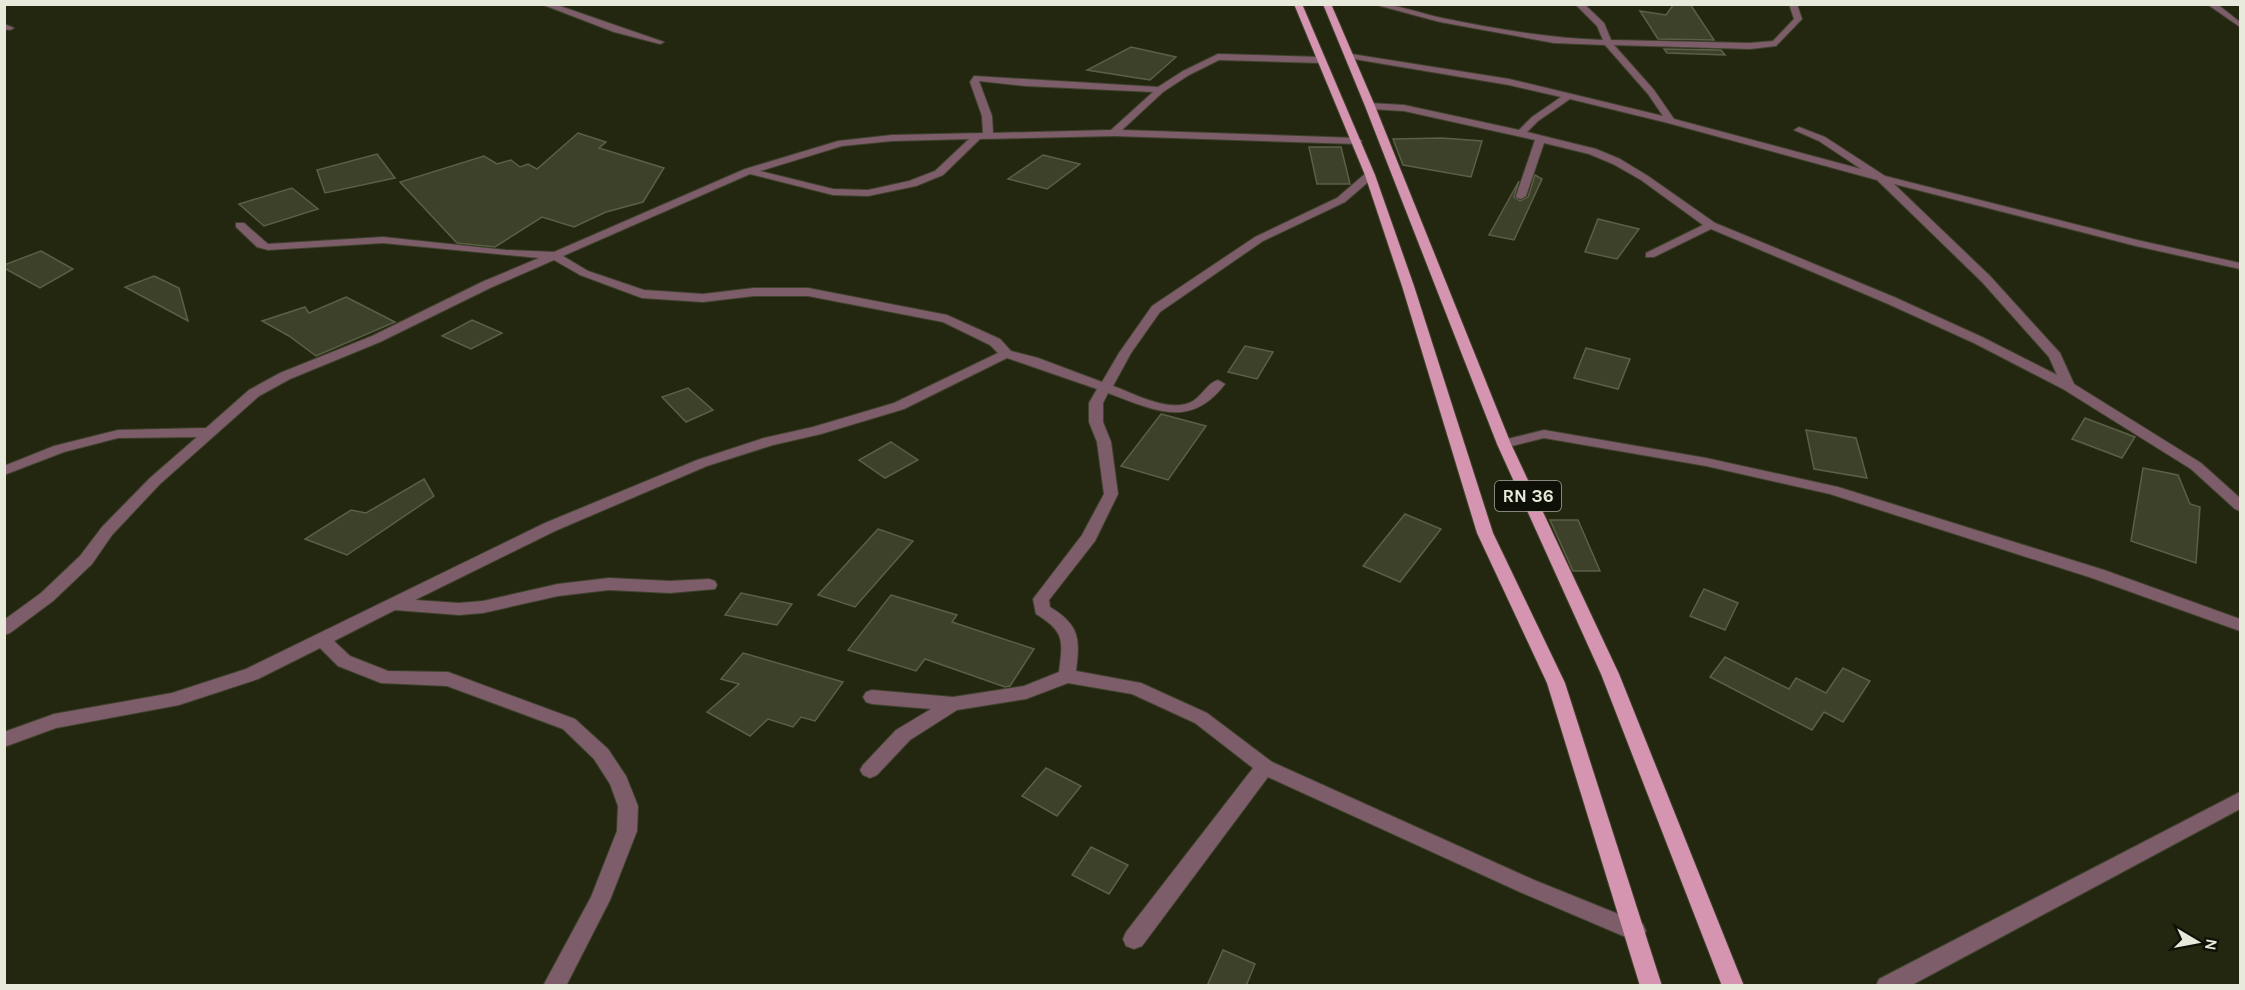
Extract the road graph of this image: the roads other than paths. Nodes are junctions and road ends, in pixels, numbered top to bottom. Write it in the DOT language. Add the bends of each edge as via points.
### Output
graph roads {
  1 [pos="545,4"];
  2 [pos="1298,4"];
  3 [pos="1327,4"];
  4 [pos="1377,4"];
  5 [pos="1579,4"];
  6 [pos="1793,4"];
  7 [pos="2211,4"];
  8 [pos="2241,25"];
  9 [pos="660,42"];
  10 [pos="1608,44"];
  11 [pos="1348,55"];
  12 [pos="1321,60"];
  13 [pos="1160,90"];
  14 [pos="1567,98"];
  15 [pos="1370,106"];
  16 [pos="1671,121"];
  17 [pos="1798,130"];
  18 [pos="1114,133"];
  19 [pos="1521,133"];
  20 [pos="983,135"];
  21 [pos="1540,140"];
  22 [pos="1357,141"];
  23 [pos="749,171"];
  24 [pos="1370,176"];
  25 [pos="1881,178"];
  26 [pos="1521,196"];
  27 [pos="240,225"];
  28 [pos="1711,225"];
  29 [pos="554,255"];
  30 [pos="1650,255"];
  31 [pos="2241,266"];
  32 [pos="1006,354"];
  33 [pos="1218,384"];
  34 [pos="2068,386"];
  35 [pos="1106,387"];
  36 [pos="210,432"];
  37 [pos="1504,444"];
  38 [pos="4,471"];
  39 [pos="2241,506"];
  40 [pos="709,585"];
  41 [pos="394,605"];
  42 [pos="2241,625"];
  43 [pos="4,629"];
  44 [pos="323,641"];
  45 [pos="1067,676"];
  46 [pos="872,697"];
  47 [pos="953,704"];
  48 [pos="4,740"];
  49 [pos="1265,766"];
  50 [pos="870,770"];
  51 [pos="2241,800"];
  52 [pos="1635,931"];
  53 [pos="1134,939"];
  54 [pos="554,986"];
  55 [pos="1651,986"];
  56 [pos="1733,986"];
  57 [pos="1887,986"];
  1 -- 9 [label="street" via="627,38"];
  2 -- 12 [label="main road, RN 36"];
  3 -- 11 [label="main road, RN 36"];
  4 -- 10 [label="street" via="1531,38"];
  5 -- 10 [label="street" via="1601,25"];
  6 -- 10 [label="street" via="1798,19 1776,43 1766,46"];
  7 -- 8 [label="street"];
  10 -- 16 [label="street"];
  11 -- 14 [label="street" via="1509,82"];
  11 -- 15 [label="main road, RN 36"];
  12 -- 13 [label="street" via="1218,57"];
  12 -- 22 [label="main road, RN 36"];
  13 -- 18 [label="street"];
  13 -- 20 [label="street" via="977,78 974,82 987,116"];
  14 -- 16 [label="street"];
  14 -- 19 [label="street"];
  15 -- 19 [label="street" via="1404,108"];
  15 -- 37 [label="main road, RN 36"];
  16 -- 25 [label="street"];
  17 -- 25 [label="street" via="1822,140"];
  18 -- 20 [label="street"];
  18 -- 22 [label="street"];
  19 -- 21 [label="street"];
  20 -- 23 [label="street" via="841,143"];
  20 -- 23 [label="street" via="932,177 894,189 833,192"];
  21 -- 26 [label="street"];
  21 -- 28 [label="street" via="1580,148 1618,162"];
  22 -- 24 [label="main road, RN 36"];
  23 -- 29 [label="street"];
  24 -- 35 [label="street" via="1341,200 1259,238 1156,309"];
  24 -- 52 [label="main road, RN 36" via="1485,533 1556,683"];
  25 -- 31 [label="street"];
  25 -- 34 [label="street" via="1986,279 2055,356"];
  27 -- 29 [label="street" via="268,247 383,240"];
  28 -- 30 [label="street"];
  28 -- 34 [label="street" via="1890,300"];
  29 -- 32 [label="street" via="584,273 642,294 703,298 754,291 808,292 947,319 995,342"];
  29 -- 36 [label="street" via="376,339 285,376 254,393"];
  32 -- 35 [label="street"];
  32 -- 41 [label="street" via="899,406 702,463 550,527"];
  33 -- 35 [label="street" via="1200,403 1186,409 1151,404"];
  34 -- 39 [label="street" via="2196,466"];
  35 -- 45 [label="street" via="1096,403 1096,422 1104,442 1111,494 1089,537 1041,599 1042,610 1066,627 1071,640"];
  36 -- 38 [label="street" via="118,434 59,449"];
  36 -- 43 [label="street" via="155,481 55,590"];
  37 -- 42 [label="street" via="1544,434 1707,462 1833,490 2098,574"];
  37 -- 56 [label="main road, RN 36" via="1610,674"];
  40 -- 41 [label="street" via="609,584 459,609"];
  41 -- 44 [label="street"];
  44 -- 48 [label="street" via="252,674 173,700 54,721"];
  44 -- 54 [label="street" via="345,661 387,678 448,679 569,724 601,754 619,781 628,806 627,831 600,900"];
  45 -- 47 [label="street" via="1026,693"];
  45 -- 49 [label="street" via="1135,688 1202,718"];
  46 -- 47 [label="street"];
  47 -- 50 [label="street" via="903,735"];
  49 -- 52 [label="street"];
  49 -- 53 [label="street"];
  51 -- 57 [label="street"];
  52 -- 55 [label="main road, RN 36"];
}
